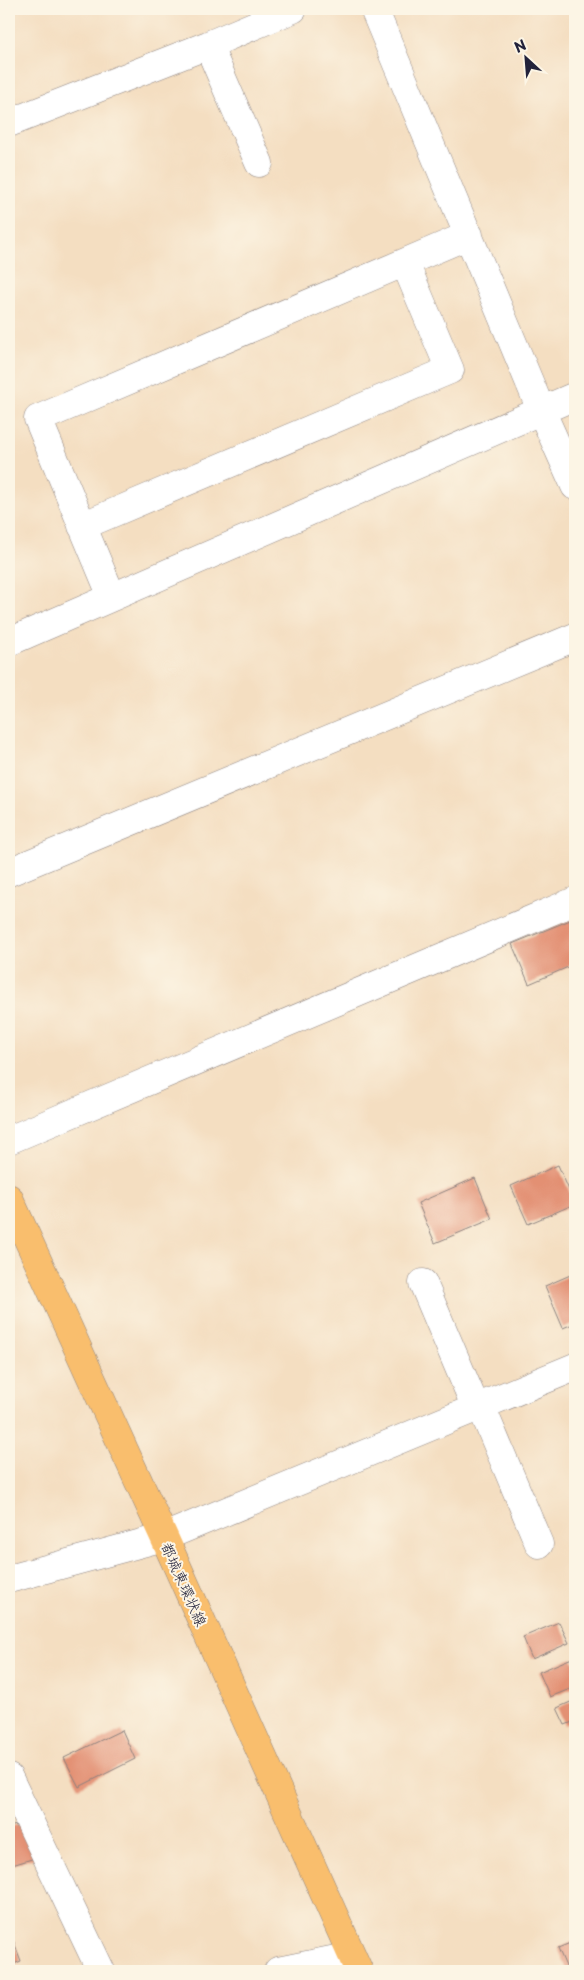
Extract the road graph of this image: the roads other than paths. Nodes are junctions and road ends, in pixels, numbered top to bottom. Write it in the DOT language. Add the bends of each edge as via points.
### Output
graph roads {
  1 [pos="293,9"];
  2 [pos="374,9"];
  3 [pos="208,45"];
  4 [pos="9,123"];
  5 [pos="259,163"];
  6 [pos="469,235"];
  7 [pos="405,262"];
  8 [pos="575,396"];
  9 [pos="541,410"];
  10 [pos="575,486"];
  11 [pos="82,526"];
  12 [pos="112,597"];
  13 [pos="575,636"];
  14 [pos="9,642"];
  15 [pos="9,872"];
  16 [pos="575,901"];
  17 [pos="9,1140"];
  18 [pos="9,1198"];
  19 [pos="423,1283"];
  20 [pos="575,1368"];
  21 [pos="479,1407"];
  22 [pos="164,1537"];
  23 [pos="539,1544"];
  24 [pos="9,1579"];
  25 [pos="9,1778"];
  26 [pos="15,1804"];
  27 [pos="355,1964"];
  28 [pos="101,1971"];
  29 [pos="278,1971"];
  1 -- 3 [label="street"];
  2 -- 6 [label="street"];
  3 -- 4 [label="street"];
  3 -- 5 [label="street"];
  6 -- 7 [label="street"];
  6 -- 9 [label="street"];
  7 -- 11 [label="street" via="38,419"];
  7 -- 11 [label="street" via="450,370"];
  8 -- 9 [label="street"];
  9 -- 10 [label="street"];
  9 -- 12 [label="street"];
  11 -- 12 [label="street"];
  12 -- 14 [label="street"];
  13 -- 15 [label="street"];
  16 -- 17 [label="street"];
  18 -- 22 [label="main road, 都城東環状線"];
  19 -- 21 [label="street"];
  20 -- 21 [label="street"];
  21 -- 22 [label="street"];
  21 -- 23 [label="street"];
  22 -- 24 [label="street"];
  22 -- 27 [label="main road, 都城東環状線"];
  25 -- 26 [label="street"];
  26 -- 28 [label="street"];
  27 -- 29 [label="street"];
}
